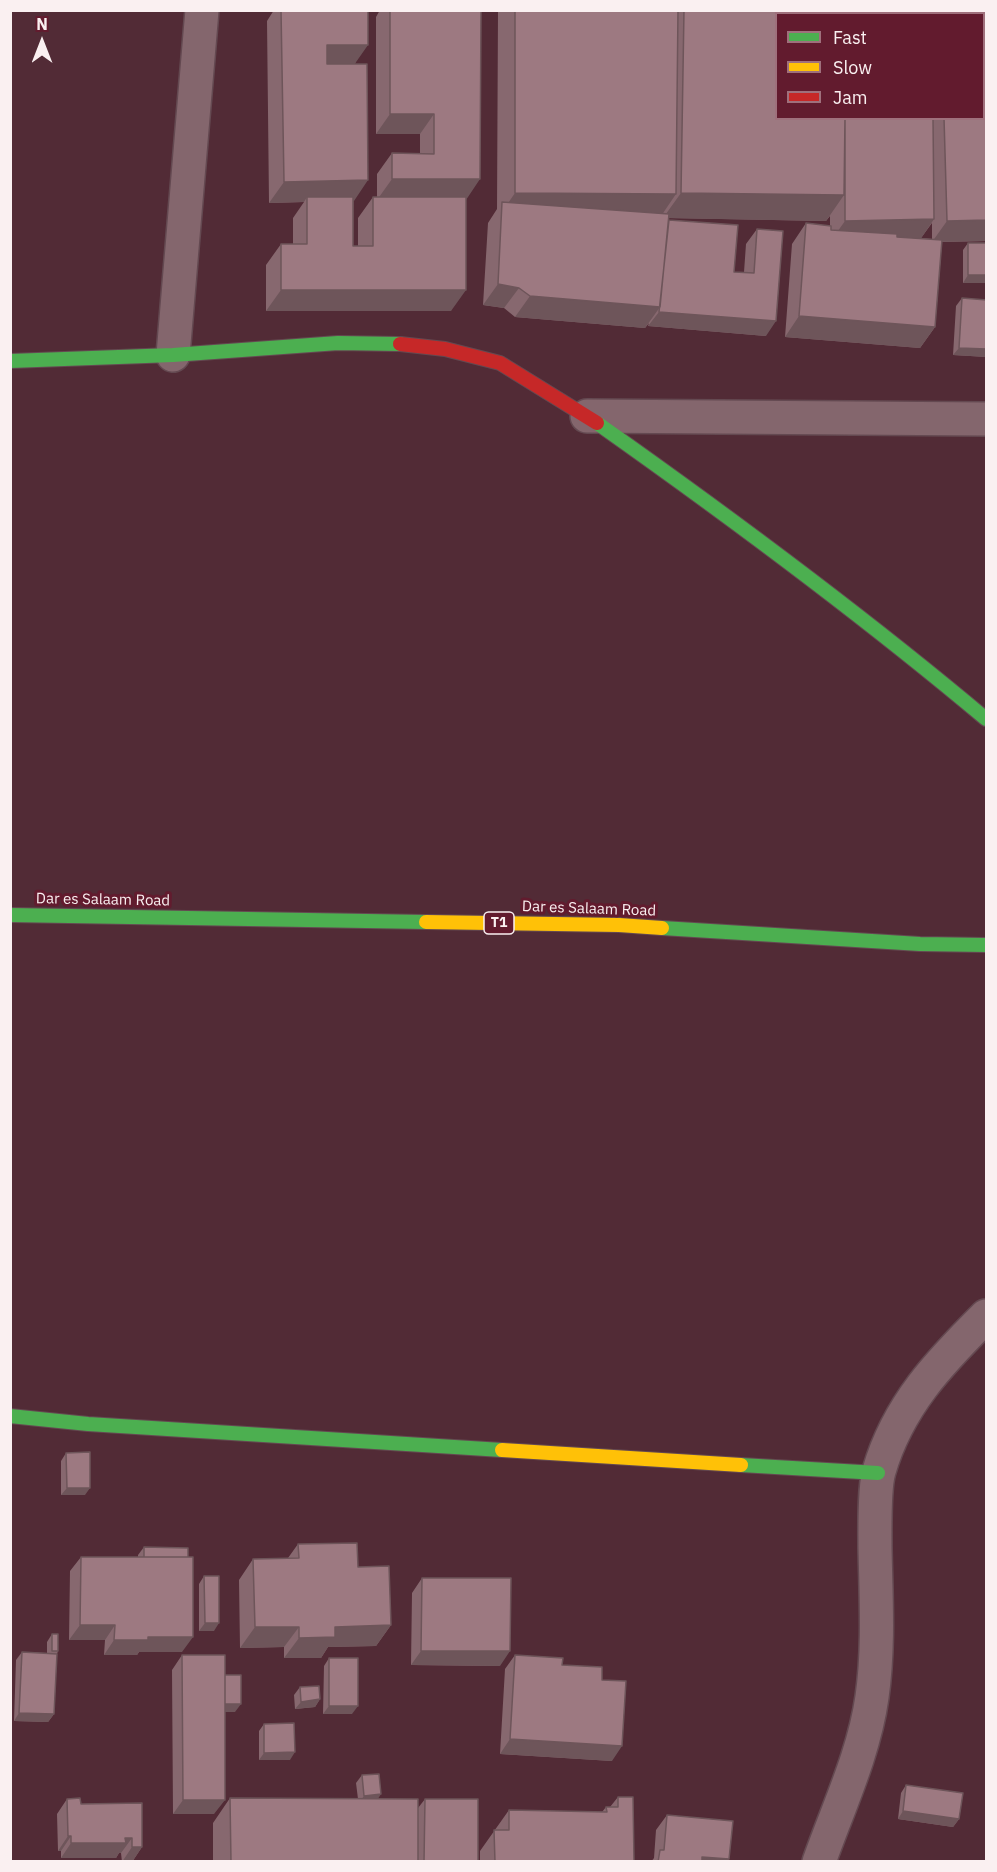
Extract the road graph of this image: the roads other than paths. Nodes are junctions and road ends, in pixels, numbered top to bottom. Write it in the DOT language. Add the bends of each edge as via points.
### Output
graph roads {
  1 [pos="202,10"];
  2 [pos="173,356"];
  3 [pos="10,361"];
  4 [pos="587,416"];
  5 [pos="987,419"];
  6 [pos="987,719"];
  7 [pos="10,915"];
  8 [pos="987,945"];
  9 [pos="987,1316"];
  10 [pos="10,1416"];
  11 [pos="878,1473"];
  12 [pos="819,1862"];
  1 -- 2 [label="street"];
  2 -- 3 [label="main road"];
  2 -- 4 [label="main road" via="338,343 446,349 500,363"];
  4 -- 5 [label="street"];
  4 -- 6 [label="main road" via="732,518"];
  7 -- 8 [label="main road, Dar es Salaam Road / T1" via="620,925"];
  9 -- 11 [label="street" via="918,1390"];
  10 -- 11 [label="main road"];
  11 -- 12 [label="street" via="872,1698 855,1765"];
}
